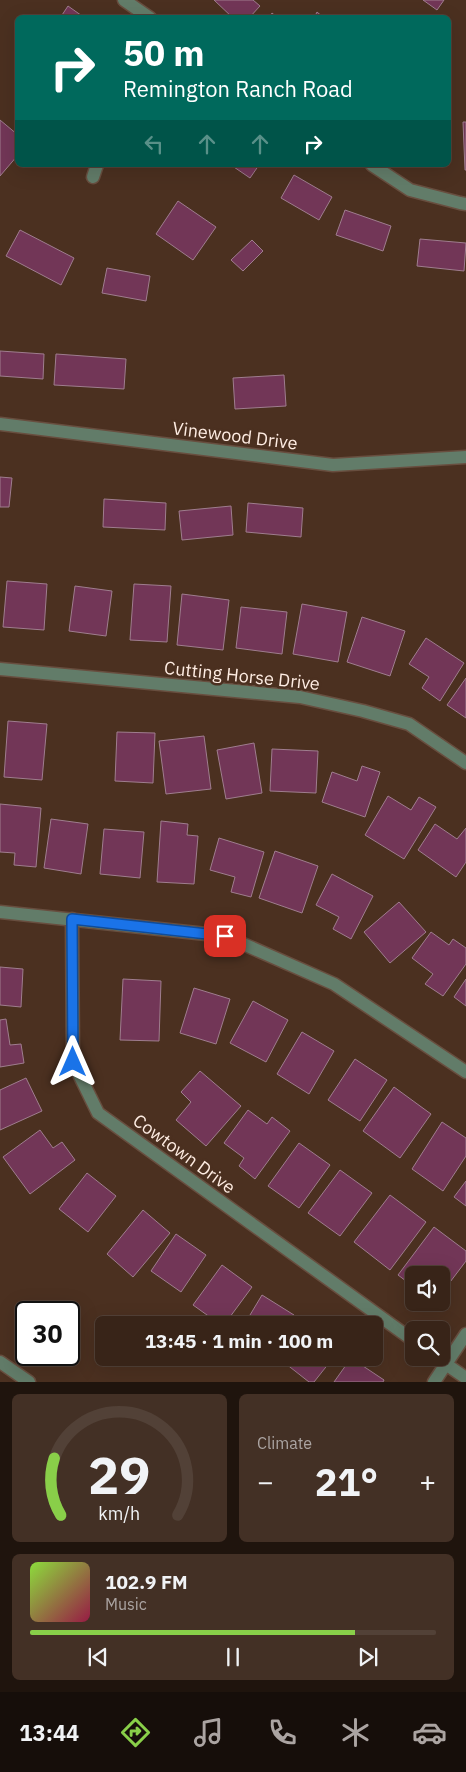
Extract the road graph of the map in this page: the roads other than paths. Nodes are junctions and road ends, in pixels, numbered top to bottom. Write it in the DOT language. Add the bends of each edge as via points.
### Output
graph roads {
  1 [pos="124,0"];
  2 [pos="146,15"];
  3 [pos="375,167"];
  4 [pos="466,204"];
  5 [pos="0,424"];
  6 [pos="466,458"];
  7 [pos="0,669"];
  8 [pos="466,763"];
  9 [pos="0,912"];
  10 [pos="72,919"];
  11 [pos="466,1072"];
  12 [pos="466,1334"];
  13 [pos="405,1335"];
  14 [pos="450,1352"];
  15 [pos="0,1362"];
  16 [pos="440,1366"];
  17 [pos="449,1366"];
  18 [pos="466,1378"];
  19 [pos="29,1382"];
  20 [pos="434,1382"];
  1 -- 2 [label="street"];
  3 -- 4 [label="street" via="410,190"];
  5 -- 6 [label="street, Vinewood Drive" via="333,465"];
  7 -- 8 [label="street, Cutting Horse Drive" via="300,697 410,724"];
  9 -- 10 [label="street"];
  10 -- 11 [label="street" via="225,936 334,984"];
  10 -- 13 [label="street, Cowtown Drive" via="73,1062 98,1113"];
  12 -- 14 [label="street"];
  15 -- 19 [label="street"];
  16 -- 20 [label="street"];
  17 -- 18 [label="street"];
}
